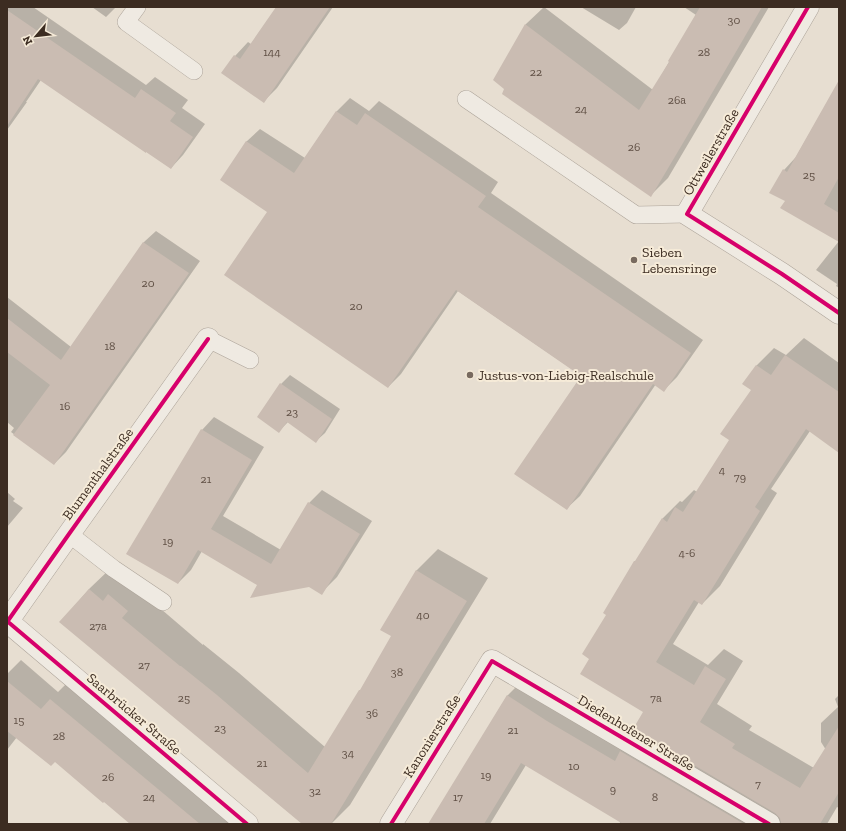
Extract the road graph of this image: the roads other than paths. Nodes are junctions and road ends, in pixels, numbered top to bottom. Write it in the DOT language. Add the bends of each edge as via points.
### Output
graph roads {
  1 [pos="137,7"];
  2 [pos="808,7"];
  3 [pos="194,71"];
  4 [pos="466,99"];
  5 [pos="687,214"];
  6 [pos="839,313"];
  7 [pos="208,339"];
  8 [pos="250,360"];
  9 [pos="69,534"];
  10 [pos="163,602"];
  11 [pos="7,621"];
  12 [pos="492,661"];
  13 [pos="247,824"];
  14 [pos="391,824"];
  15 [pos="769,824"];
  1 -- 3 [label="lane" via="126,22"];
  2 -- 5 [label="street, Ottweilerstraße"];
  4 -- 5 [label="lane" via="636,215"];
  5 -- 6 [label="street, Ottweilerstraße"];
  7 -- 8 [label="lane"];
  7 -- 9 [label="street, Blumenthalstraße"];
  9 -- 10 [label="lane"];
  9 -- 11 [label="street, Blumenthalstraße"];
  11 -- 13 [label="street, Saarbrücker Straße"];
  12 -- 14 [label="street, Kanonierstraße"];
  12 -- 15 [label="street, Diedenhofener Straße"];
}
